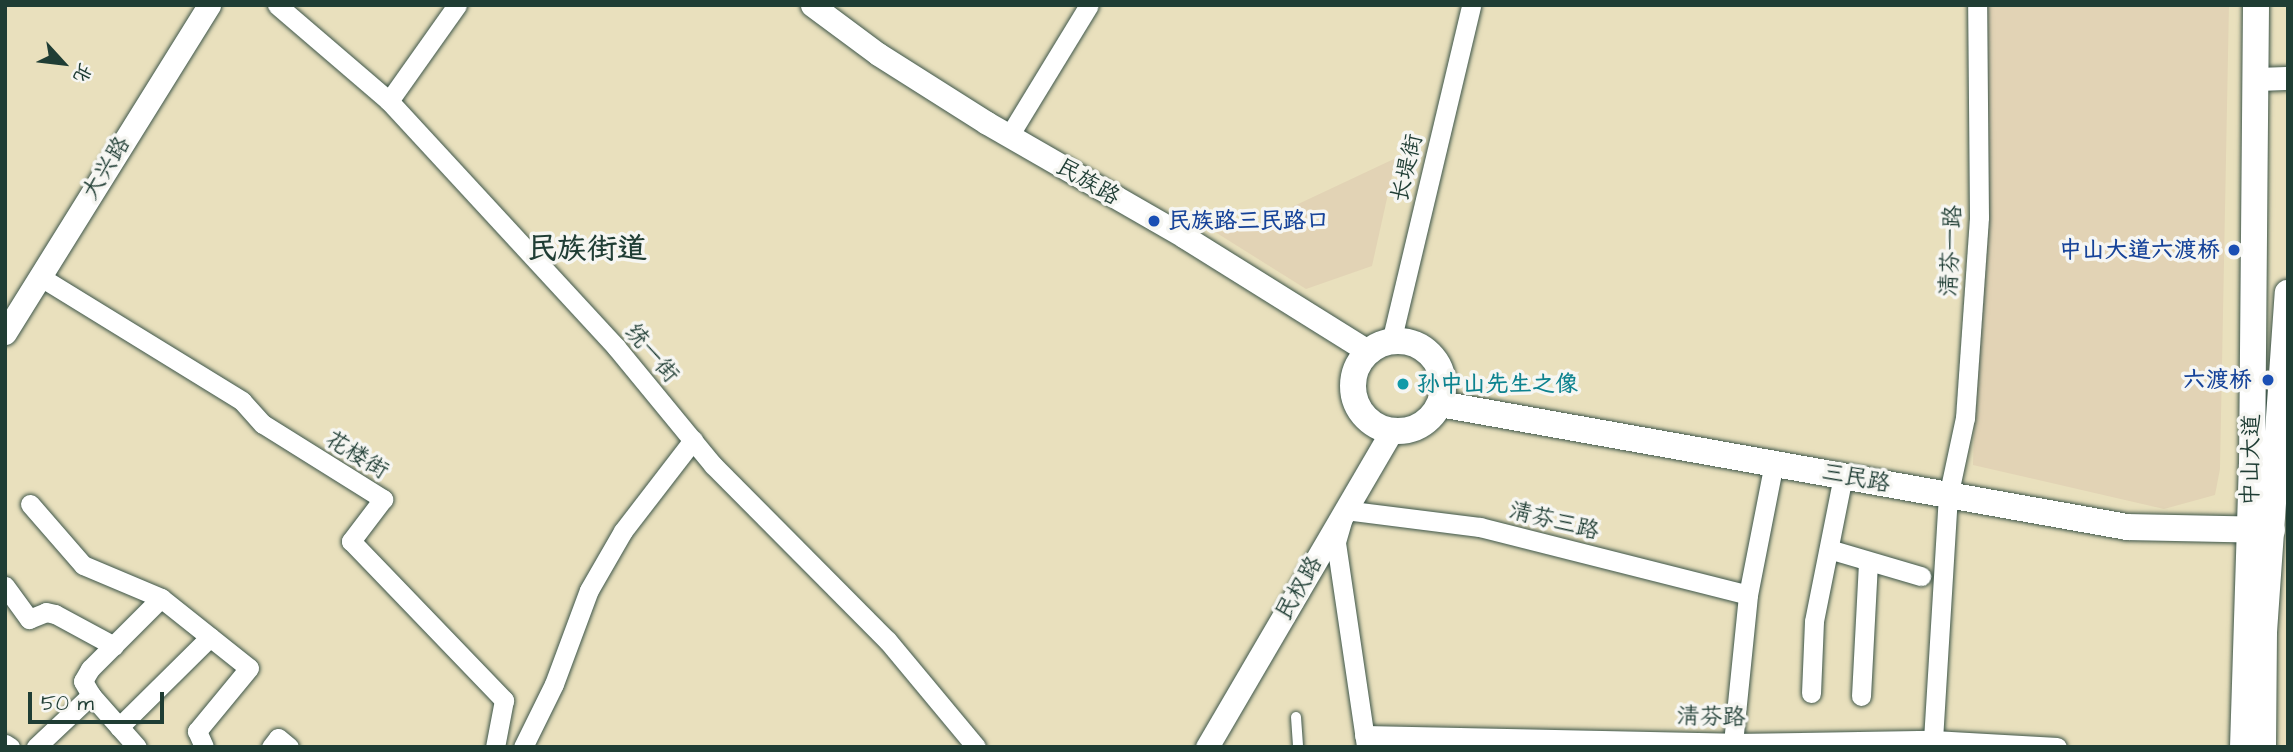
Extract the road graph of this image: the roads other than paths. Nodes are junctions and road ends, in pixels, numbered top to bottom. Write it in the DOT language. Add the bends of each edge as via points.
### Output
graph roads {
  1 [pos="209,5"];
  2 [pos="277,5"];
  3 [pos="457,5"];
  4 [pos="812,5"];
  5 [pos="1089,5"];
  6 [pos="1471,5"];
  7 [pos="1977,5"];
  8 [pos="2256,5"];
  9 [pos="2288,78"];
  10 [pos="2255,79"];
  11 [pos="389,101"];
  12 [pos="1009,136"];
  13 [pos="39,276"];
  14 [pos="2288,293"];
  15 [pos="5,332"];
  16 [pos="1380,347"];
  17 [pos="1440,404"];
  18 [pos="1392,430"];
  19 [pos="693,440"];
  20 [pos="1774,462"];
  21 [pos="1843,476"];
  22 [pos="1948,497"];
  23 [pos="30,503"];
  24 [pos="1345,510"];
  25 [pos="2270,531"];
  26 [pos="1829,549"];
  27 [pos="1868,561"];
  28 [pos="1922,576"];
  29 [pos="5,586"];
  30 [pos="1748,595"];
  31 [pos="161,598"];
  32 [pos="210,637"];
  33 [pos="114,646"];
  34 [pos="1811,693"];
  35 [pos="91,695"];
  36 [pos="1861,696"];
  37 [pos="1296,717"];
  38 [pos="119,727"];
  39 [pos="1933,740"];
  40 [pos="1365,741"];
  41 [pos="1470,742"];
  42 [pos="1555,743"];
  43 [pos="1733,743"];
  44 [pos="5,744"];
  45 [pos="1870,744"];
  46 [pos="1985,745"];
  47 [pos="10,747"];
  48 [pos="36,747"];
  49 [pos="137,747"];
  50 [pos="204,747"];
  51 [pos="271,747"];
  52 [pos="289,747"];
  53 [pos="495,747"];
  54 [pos="523,747"];
  55 [pos="976,747"];
  56 [pos="1207,747"];
  57 [pos="1298,747"];
  58 [pos="2057,747"];
  59 [pos="2243,747"];
  60 [pos="2263,747"];
  1 -- 13 [label="street, 大兴路"];
  2 -- 11 [label="street, 统一街"];
  3 -- 11 [label="street"];
  4 -- 12 [label="street, 民族路" via="878,54"];
  5 -- 12 [label="street"];
  6 -- 16 [label="street, 长堤街"];
  7 -- 22 [label="street, 清芬一路" via="1979,217 1965,418"];
  8 -- 10 [label="main road, 中山大道"];
  9 -- 10 [label="street"];
  10 -- 25 [label="main road, 中山大道"];
  11 -- 19 [label="street, 统一街" via="616,347"];
  12 -- 16 [label="street, 民族路"];
  13 -- 15 [label="street, 大兴路"];
  13 -- 53 [label="street, 花楼街" via="242,401 263,424 383,499 351,541 504,700"];
  14 -- 25 [label="main road, 中山大道"];
  16 -- 17 [label="main road" via="1407,341 1433,356 1441,370"];
  16 -- 18 [label="main road" via="1353,382 1357,406 1367,419"];
  17 -- 18 [label="main road" via="1423,424 1405,432"];
  17 -- 20 [label="main road, 三民路"];
  18 -- 24 [label="street, 民权路"];
  19 -- 54 [label="street" via="623,531 589,590 554,684"];
  19 -- 55 [label="street, 统一街" via="887,640"];
  20 -- 21 [label="main road, 三民路"];
  20 -- 30 [label="street"];
  21 -- 22 [label="main road, 三民路"];
  21 -- 26 [label="street"];
  22 -- 25 [label="main road, 三民路" via="2127,527"];
  22 -- 39 [label="street, 清芬一路"];
  23 -- 31 [label="street" via="83,565"];
  24 -- 30 [label="street, 清芬三路" via="1480,527"];
  24 -- 40 [label="street" via="1336,542"];
  24 -- 56 [label="street, 民权路"];
  25 -- 59 [label="main road, 中山大道"];
  25 -- 60 [label="main road, 中山大道"];
  26 -- 27 [label="street"];
  26 -- 34 [label="street" via="1814,621"];
  27 -- 28 [label="street"];
  27 -- 36 [label="street"];
  29 -- 33 [label="street" via="29,619 46,611"];
  30 -- 43 [label="street"];
  31 -- 32 [label="street"];
  31 -- 33 [label="street"];
  32 -- 38 [label="street"];
  32 -- 50 [label="street" via="249,668 197,732"];
  33 -- 35 [label="street" via="83,681"];
  35 -- 38 [label="street"];
  35 -- 48 [label="street"];
  37 -- 57 [label="lane"];
  38 -- 49 [label="street"];
  39 -- 45 [label="street, 清芬路"];
  39 -- 46 [label="street, 清芬路"];
  40 -- 41 [label="street, 清芬路"];
  41 -- 42 [label="street, 清芬路"];
  42 -- 43 [label="street, 清芬路"];
  43 -- 45 [label="street, 清芬路"];
  44 -- 47 [label="street"];
  46 -- 58 [label="street, 清芬路"];
  51 -- 52 [label="street" via="278,738"];
}
